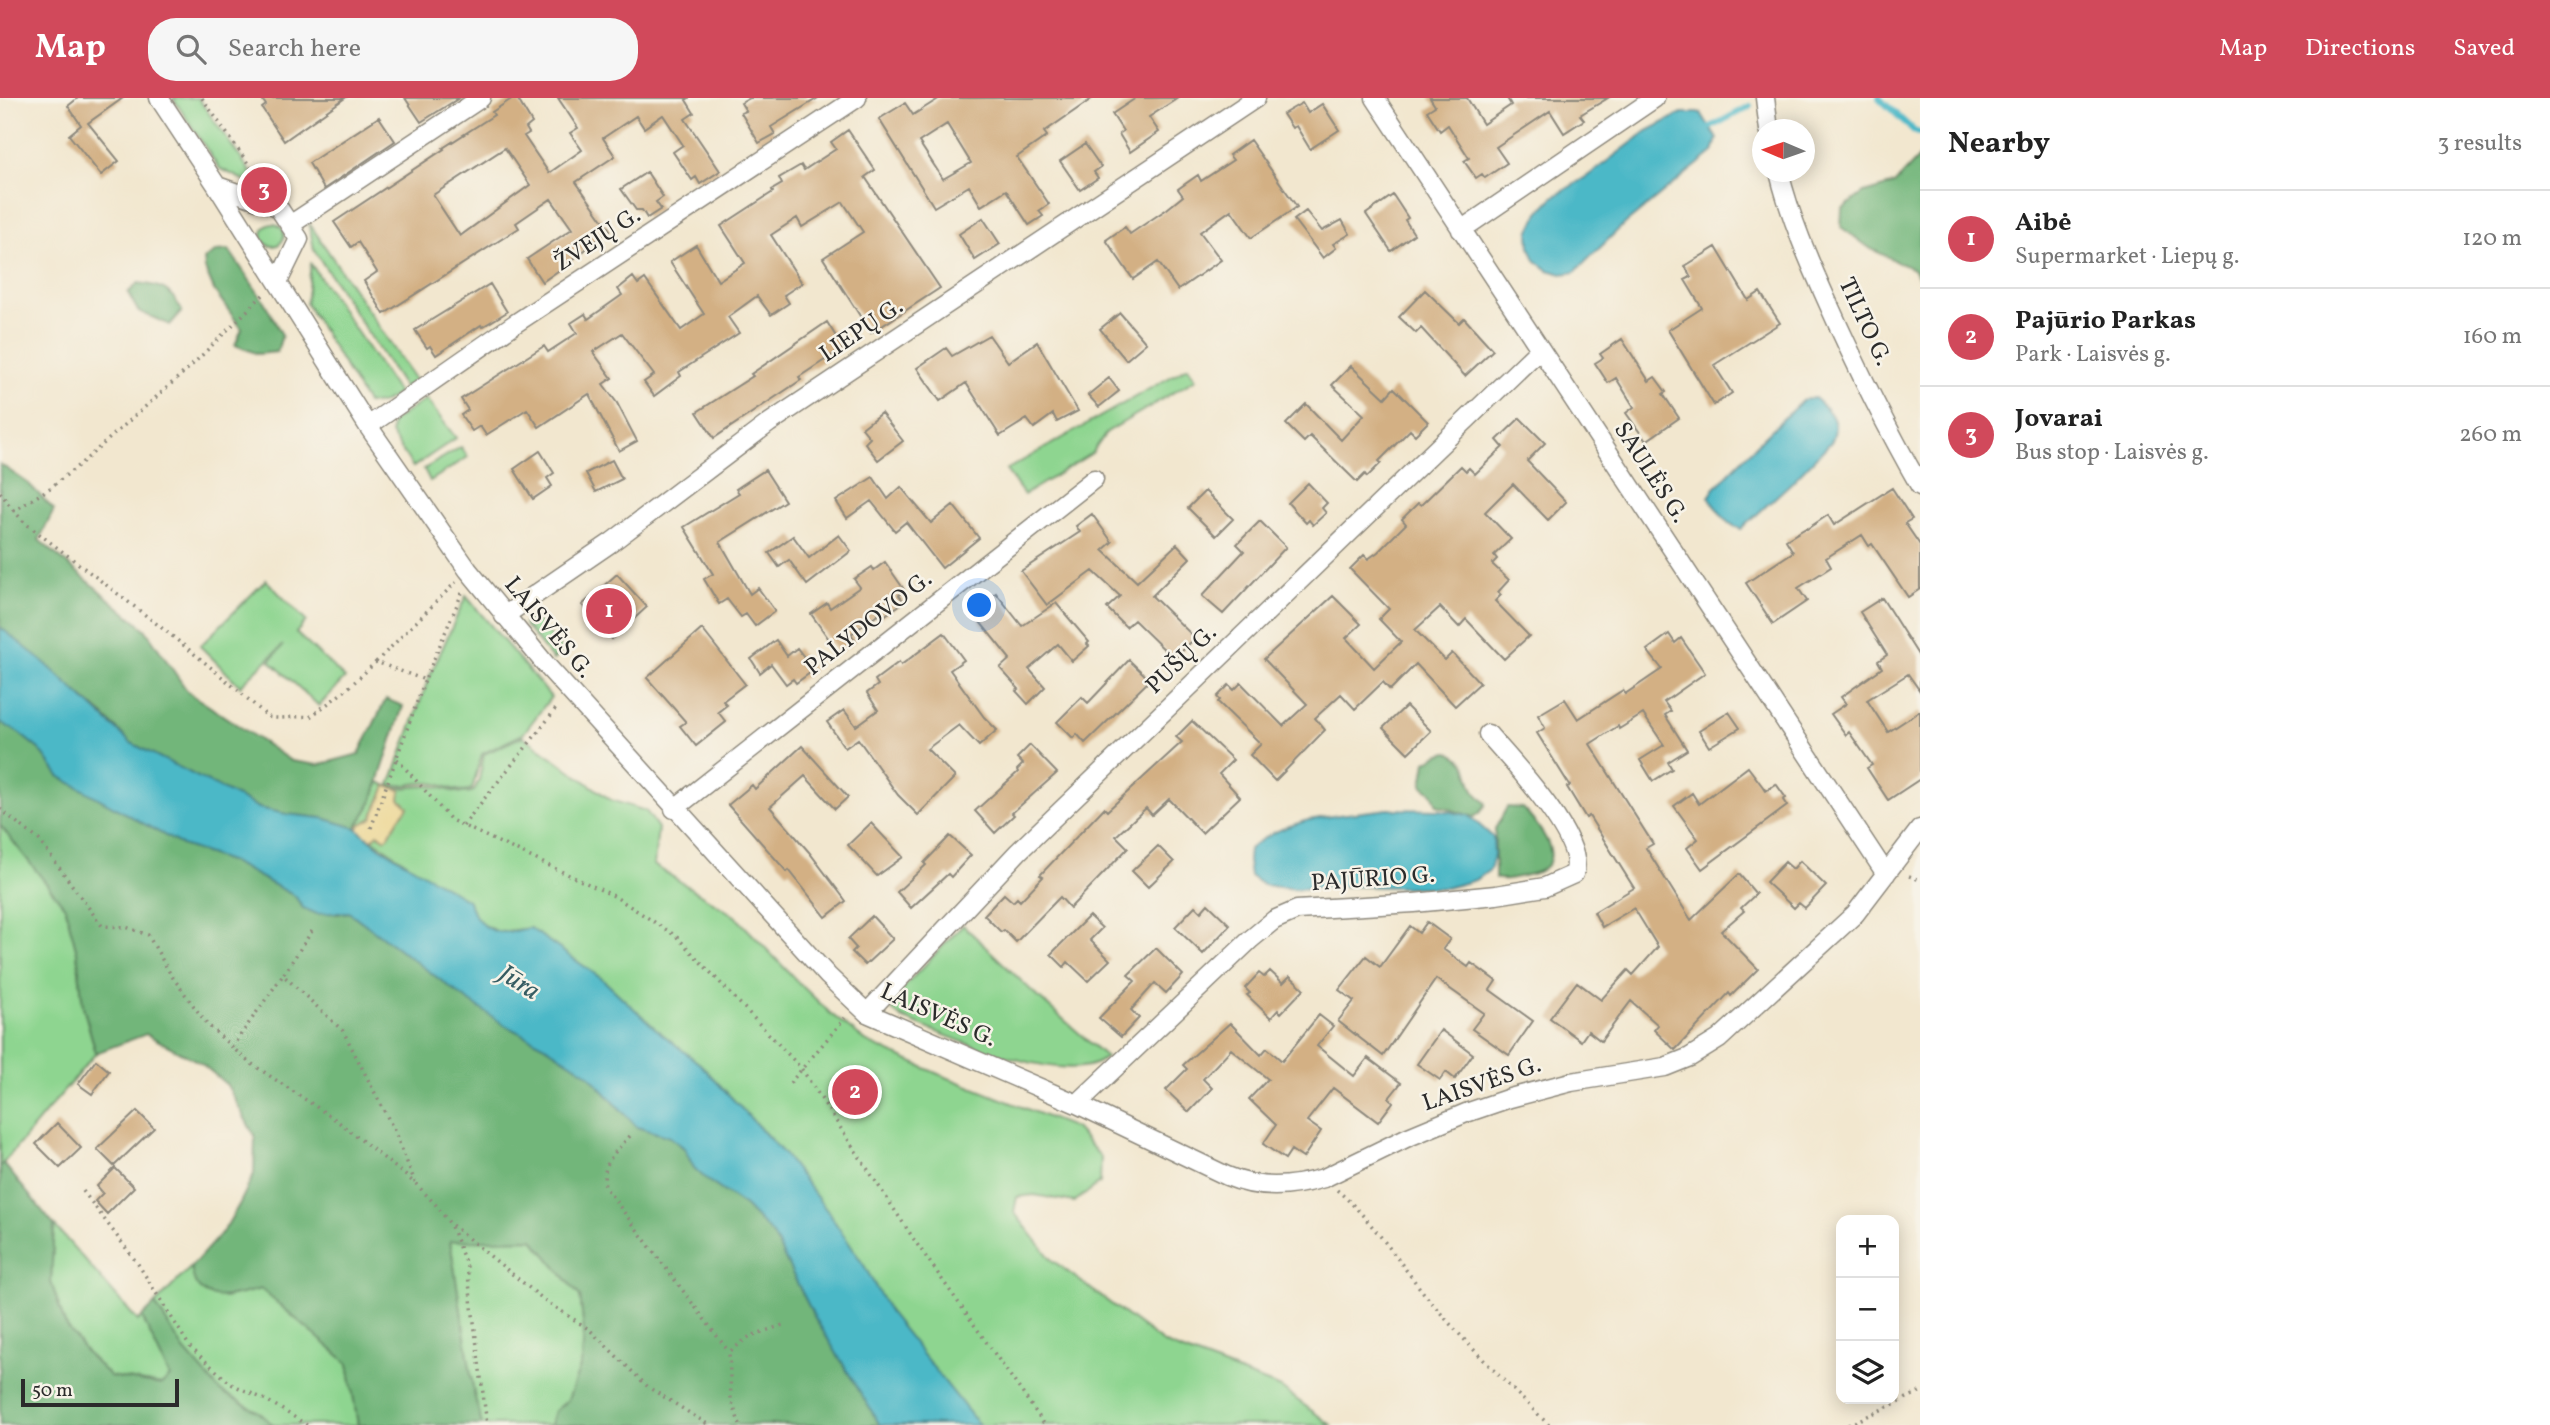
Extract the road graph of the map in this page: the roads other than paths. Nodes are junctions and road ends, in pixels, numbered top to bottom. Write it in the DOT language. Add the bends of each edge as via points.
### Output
graph roads {
  1 [pos="159,98"];
  2 [pos="481,98"];
  3 [pos="857,98"];
  4 [pos="1256,98"];
  5 [pos="1375,98"];
  6 [pos="1655,98"];
  7 [pos="1765,98"];
  8 [pos="1768,119"];
  9 [pos="1782,182"];
  10 [pos="217,186"];
  11 [pos="290,225"];
  12 [pos="1461,230"];
  13 [pos="278,282"];
  14 [pos="1540,349"];
  15 [pos="368,426"];
  16 [pos="1094,479"];
  17 [pos="1920,486"];
  18 [pos="504,616"];
  19 [pos="1488,734"];
  20 [pos="674,808"];
  21 [pos="1920,829"];
  22 [pos="1886,874"];
  23 [pos="862,1009"];
  24 [pos="1077,1104"];
  1 -- 10 [label="street, LAISVĖS G."];
  2 -- 11 [label="street"];
  3 -- 15 [label="street, ŽVEJŲ G."];
  4 -- 18 [label="street, LIEPŲ G." via="769,423"];
  5 -- 12 [label="street, SAULĖS G."];
  6 -- 12 [label="street"];
  7 -- 8 [label="street"];
  9 -- 17 [label="street, TILTO G." via="1808,259 1841,333"];
  10 -- 11 [label="street" via="278,207"];
  10 -- 13 [label="street, LAISVĖS G."];
  11 -- 13 [label="street" via="299,239"];
  12 -- 14 [label="street, SAULĖS G."];
  13 -- 15 [label="street, LAISVĖS G."];
  14 -- 22 [label="street, SAULĖS G."];
  14 -- 23 [label="street, PUŠŲ G." via="1018,852"];
  15 -- 18 [label="street, LAISVĖS G."];
  16 -- 20 [label="street, PALYDOVO G."];
  18 -- 20 [label="street, LAISVĖS G."];
  19 -- 24 [label="street, PAJŪRIO G." via="1543,797 1571,846 1574,874 1545,887 1414,903 1297,910 1274,920"];
  20 -- 23 [label="street, LAISVĖS G."];
  21 -- 22 [label="street, LAISVĖS G."];
  22 -- 24 [label="street, LAISVĖS G." via="1856,914 1719,1039 1690,1058 1665,1068 1572,1082 1510,1098 1406,1138 1324,1178 1280,1187 1244,1183"];
  23 -- 24 [label="street, LAISVĖS G."];
}
